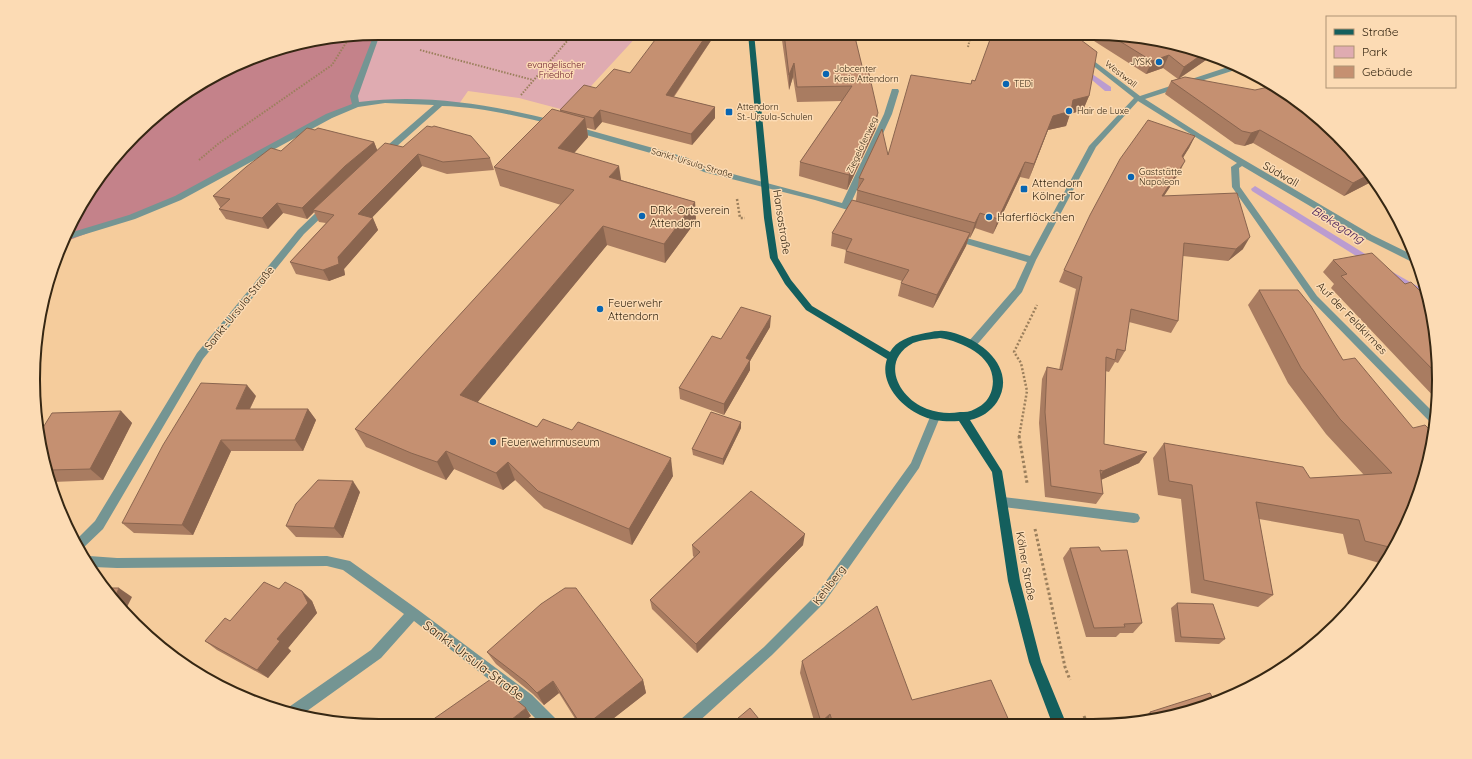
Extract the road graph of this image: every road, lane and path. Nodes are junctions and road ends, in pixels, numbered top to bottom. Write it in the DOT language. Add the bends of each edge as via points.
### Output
graph roads {
  1 [pos="375,40"];
  2 [pos="568,40"];
  3 [pos="751,40"];
  4 [pos="970,40"];
  5 [pos="346,42"];
  6 [pos="968,47"];
  7 [pos="420,50"];
  8 [pos="1077,51"];
  9 [pos="1229,69"];
  10 [pos="534,80"];
  11 [pos="895,92"];
  12 [pos="1138,98"];
  13 [pos="441,103"];
  14 [pos="356,105"];
  15 [pos="507,111"];
  16 [pos="377,160"];
  17 [pos="1242,163"];
  18 [pos="195,164"];
  19 [pos="765,184"];
  20 [pos="333,201"];
  21 [pos="845,206"];
  22 [pos="867,212"];
  23 [pos="72,235"];
  24 [pos="949,236"];
  25 [pos="1409,257"];
  26 [pos="1032,260"];
  27 [pos="972,344"];
  28 [pos="891,357"];
  29 [pos="1430,415"];
  30 [pos="935,417"];
  31 [pos="963,418"];
  32 [pos="1002,502"];
  33 [pos="1134,518"];
  34 [pos="82,542"];
  35 [pos="93,561"];
  36 [pos="413,613"];
  37 [pos="299,709"];
  38 [pos="546,719"];
  39 [pos="692,719"];
  40 [pos="1057,719"];
  1 -- 14 [label="street" via="354,96"];
  2 -- 10 [label="path"];
  3 -- 19 [label="main road, Hansastraße"];
  4 -- 6 [label="path"];
  5 -- 18 [label="path" via="332,65 218,144"];
  7 -- 10 [label="path"];
  8 -- 12 [label="street, Westwall"];
  9 -- 12 [label="street"];
  10 -- 15 [label="path"];
  11 -- 21 [label="street, Ziegelofenweg" via="888,114"];
  12 -- 17 [label="street, Südwall"];
  12 -- 26 [label="street" via="1093,146"];
  13 -- 14 [label="street, Sankt-Ursula-Straße" via="385,101"];
  13 -- 15 [label="street, Sankt-Ursula-Straße"];
  13 -- 16 [label="street"];
  14 -- 23 [label="street, Sankt-Ursula-Straße" via="329,116 178,198 132,217"];
  15 -- 19 [label="street, Sankt-Ursula-Straße" via="682,159 707,170"];
  17 -- 25 [label="street, Südwall" via="1369,237"];
  17 -- 29 [label="street, Auf der Feldkirmes" via="1235,167 1236,187 1314,298"];
  19 -- 21 [label="street, Sankt-Ursula-Straße"];
  19 -- 28 [label="main road, Hansastraße" via="774,258 788,282 809,308"];
  20 -- 34 [label="street, Sankt-Ursula-Straße" via="301,232 200,356 99,525"];
  21 -- 22 [label="street, Sankt-Ursula-Straße"];
  24 -- 26 [label="street"];
  26 -- 27 [label="street" via="1019,290"];
  27 -- 28 [label="main road" via="956,337 924,335 910,339"];
  27 -- 31 [label="main road" via="985,353 994,365 999,379 998,392 992,404 979,413"];
  28 -- 30 [label="main road" via="889,370 892,385 902,398 917,410"];
  30 -- 31 [label="main road"];
  30 -- 39 [label="street, Kehlberg" via="915,465 820,599 768,651"];
  31 -- 32 [label="main road, Kölner Straße" via="997,470"];
  32 -- 33 [label="street"];
  32 -- 40 [label="main road, Kölner Straße" via="1014,581 1035,662"];
  35 -- 36 [label="street, Sankt-Ursula-Straße" via="327,561 346,565"];
  36 -- 37 [label="street, Sankt-Ursula-Straße" via="376,654"];
  36 -- 38 [label="street, Sankt-Ursula-Straße" via="527,700"];
}
